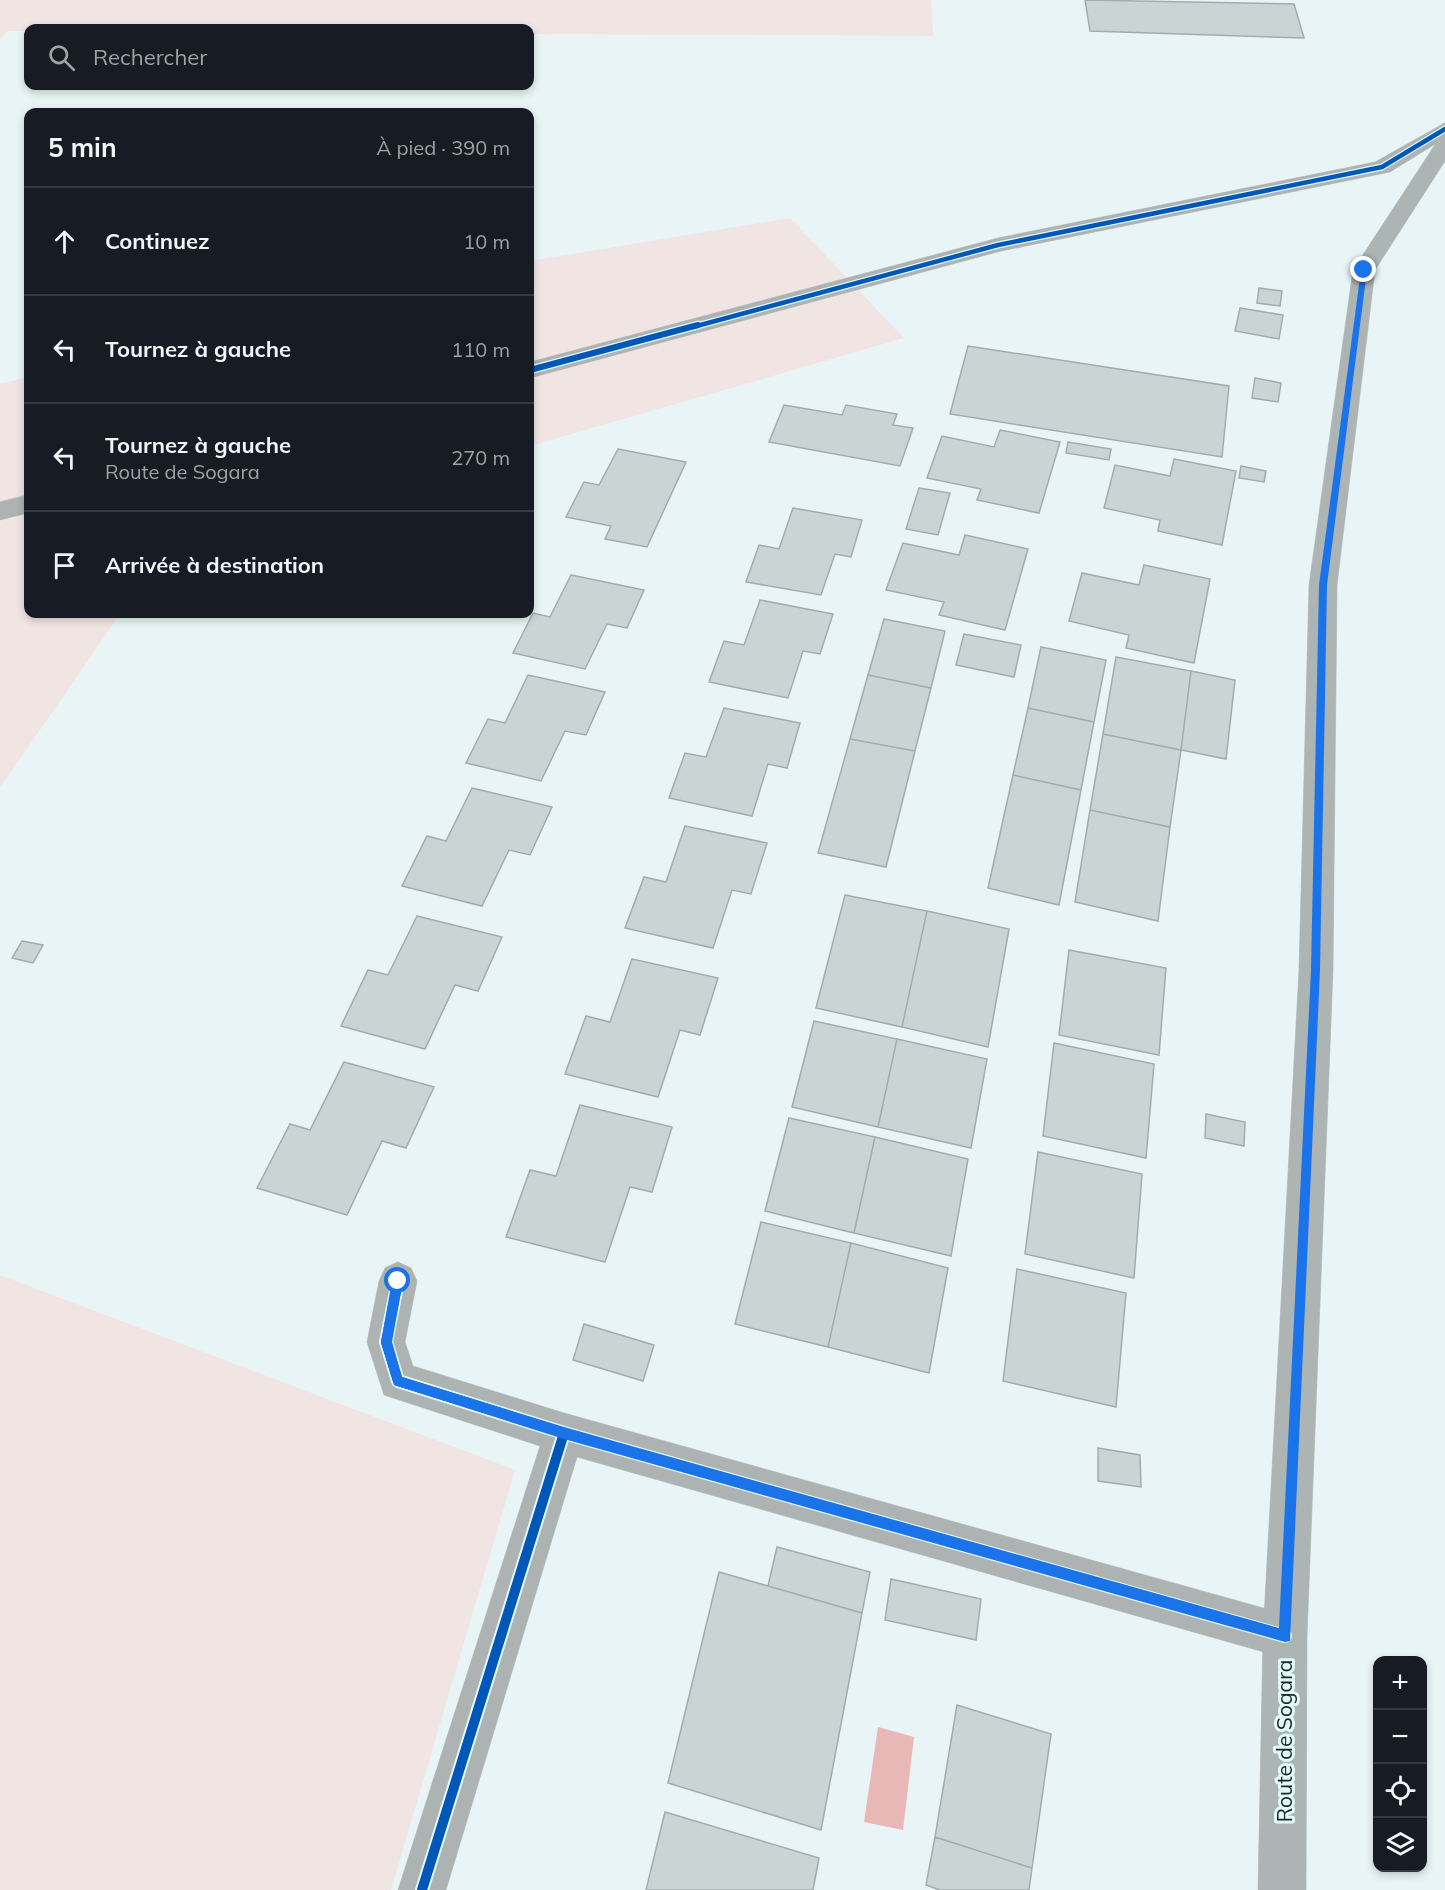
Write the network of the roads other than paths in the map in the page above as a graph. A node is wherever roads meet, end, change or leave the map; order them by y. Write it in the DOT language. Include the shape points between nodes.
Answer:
graph roads {
  1 [pos="1445,129"];
  2 [pos="1445,144"];
  3 [pos="534,369"];
  4 [pos="24,505"];
  5 [pos="0,511"];
  6 [pos="398,1281"];
  7 [pos="564,1433"];
  8 [pos="1285,1636"];
  9 [pos="422,1890"];
  10 [pos="1282,1890"];
  1 -- 3 [label="street" via="1382,167 998,245"];
  2 -- 8 [label="main road, Route de Sogara" via="1364,270 1323,585 1316,970"];
  4 -- 5 [label="street"];
  6 -- 7 [label="street" via="386,1342 398,1381"];
  7 -- 8 [label="street"];
  7 -- 9 [label="street"];
  8 -- 10 [label="main road, Route de Sogara"];
}
